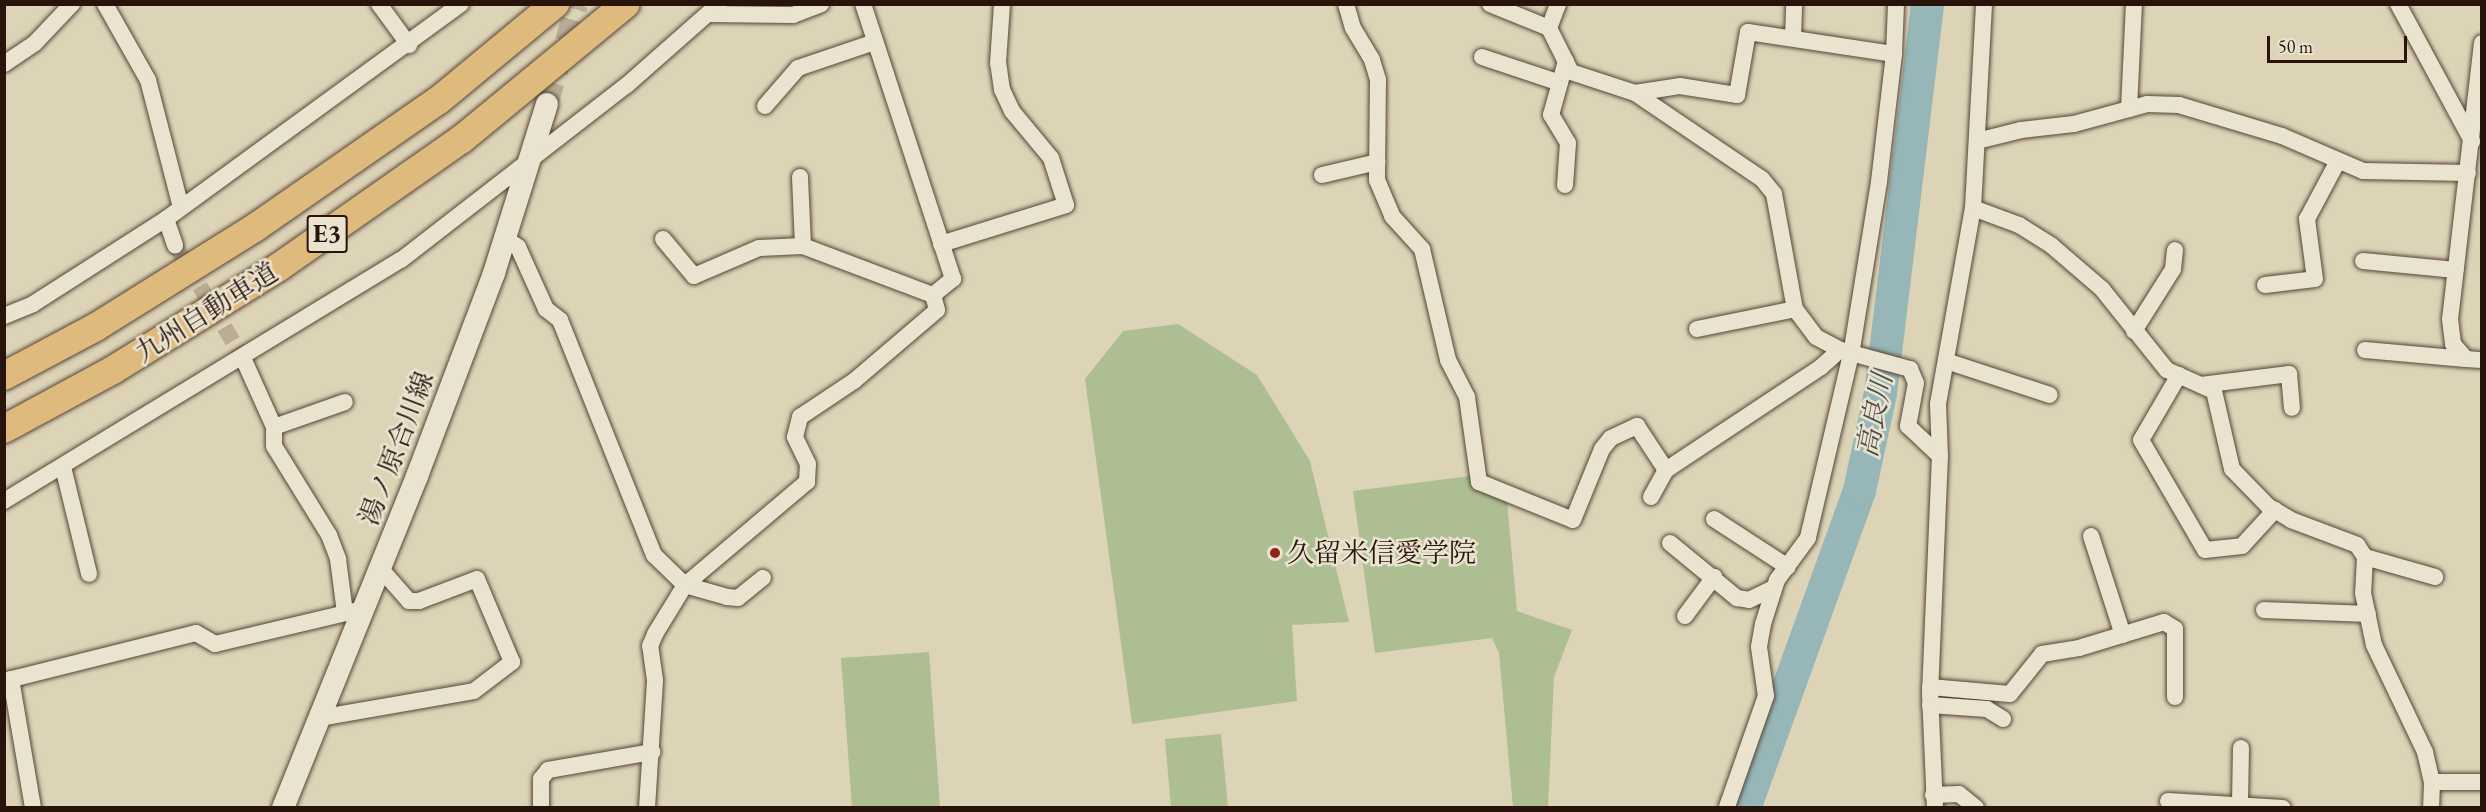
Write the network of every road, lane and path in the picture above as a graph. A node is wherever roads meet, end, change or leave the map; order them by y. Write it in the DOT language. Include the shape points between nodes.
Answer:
graph roads {
  1 [pos="72,4"];
  2 [pos="105,4"];
  3 [pos="379,4"];
  4 [pos="461,4"];
  5 [pos="555,4"];
  6 [pos="626,4"];
  7 [pos="820,4"];
  8 [pos="863,4"];
  9 [pos="1002,4"];
  10 [pos="1346,4"];
  11 [pos="1490,4"];
  12 [pos="1558,4"];
  13 [pos="1794,4"];
  14 [pos="1896,4"];
  15 [pos="1984,4"];
  16 [pos="2134,4"];
  17 [pos="2398,4"];
  18 [pos="714,10"];
  19 [pos="1549,28"];
  20 [pos="1792,38"];
  21 [pos="875,42"];
  22 [pos="2481,43"];
  23 [pos="409,45"];
  24 [pos="1894,54"];
  25 [pos="1482,57"];
  26 [pos="1566,62"];
  27 [pos="4,64"];
  28 [pos="1560,83"];
  29 [pos="1635,93"];
  30 [pos="548,104"];
  31 [pos="765,106"];
  32 [pos="2129,109"];
  33 [pos="1977,141"];
  34 [pos="2472,141"];
  35 [pos="532,156"];
  36 [pos="2338,161"];
  37 [pos="1378,162"];
  38 [pos="2468,172"];
  39 [pos="1322,175"];
  40 [pos="800,177"];
  41 [pos="1565,185"];
  42 [pos="181,208"];
  43 [pos="1973,208"];
  44 [pos="166,219"];
  45 [pos="506,238"];
  46 [pos="663,239"];
  47 [pos="941,244"];
  48 [pos="175,245"];
  49 [pos="803,246"];
  50 [pos="2175,250"];
  51 [pos="2363,261"];
  52 [pos="2456,270"];
  53 [pos="2265,285"];
  54 [pos="933,295"];
  55 [pos="1795,309"];
  56 [pos="4,316"];
  57 [pos="1697,329"];
  58 [pos="2134,332"];
  59 [pos="2365,350"];
  60 [pos="1850,353"];
  61 [pos="243,358"];
  62 [pos="2474,359"];
  63 [pos="1946,361"];
  64 [pos="2179,375"];
  65 [pos="4,376"];
  66 [pos="2200,386"];
  67 [pos="2050,394"];
  68 [pos="345,402"];
  69 [pos="2292,408"];
  70 [pos="274,427"];
  71 [pos="4,429"];
  72 [pos="1940,456"];
  73 [pos="63,467"];
  74 [pos="1666,470"];
  75 [pos="1651,497"];
  76 [pos="4,501"];
  77 [pos="2275,510"];
  78 [pos="1714,519"];
  79 [pos="2091,536"];
  80 [pos="1670,543"];
  81 [pos="2365,557"];
  82 [pos="1788,567"];
  83 [pos="380,568"];
  84 [pos="89,574"];
  85 [pos="1714,577"];
  86 [pos="2435,577"];
  87 [pos="763,578"];
  88 [pos="685,585"];
  89 [pos="1774,588"];
  90 [pos="2264,610"];
  91 [pos="354,611"];
  92 [pos="2368,614"];
  93 [pos="1685,616"];
  94 [pos="2123,634"];
  95 [pos="8,680"];
  96 [pos="1930,687"];
  97 [pos="2175,697"];
  98 [pos="1930,705"];
  99 [pos="319,718"];
  100 [pos="2003,719"];
  101 [pos="2241,748"];
  102 [pos="652,752"];
  103 [pos="2432,782"];
  104 [pos="2481,782"];
  105 [pos="1934,801"];
  106 [pos="2168,801"];
  107 [pos="2240,804"];
  108 [pos="33,807"];
  109 [pos="282,807"];
  110 [pos="541,807"];
  111 [pos="647,807"];
  112 [pos="1726,807"];
  113 [pos="1976,807"];
  114 [pos="2283,807"];
  115 [pos="2431,807"];
  1 -- 27 [label="street" via="35,43"];
  2 -- 42 [label="street" via="148,80"];
  3 -- 23 [label="street"];
  4 -- 23 [label="street"];
  5 -- 65 [label="highway, 九州自動車道 / E3" via="440,100 256,227 96,327"];
  6 -- 71 [label="highway, 九州自動車道 / E3" via="462,139 279,267 113,370"];
  7 -- 18 [label="street" via="793,15"];
  8 -- 21 [label="street"];
  9 -- 47 [label="street" via="998,63 1002,90 1012,111 1052,158 1066,205"];
  10 -- 37 [label="street" via="1378,80"];
  11 -- 19 [label="street"];
  12 -- 19 [label="street"];
  13 -- 20 [label="street"];
  14 -- 24 [label="street"];
  15 -- 33 [label="street"];
  16 -- 32 [label="street"];
  17 -- 34 [label="street"];
  18 -- 35 [label="street" via="627,85"];
  19 -- 26 [label="street"];
  20 -- 24 [label="street"];
  20 -- 29 [label="street" via="1748,32 1737,95 1680,86"];
  21 -- 31 [label="street" via="798,68"];
  21 -- 47 [label="street"];
  22 -- 34 [label="street"];
  23 -- 42 [label="street"];
  24 -- 60 [label="street" via="1880,182"];
  25 -- 28 [label="street"];
  26 -- 28 [label="street"];
  26 -- 29 [label="street" via="1571,72"];
  28 -- 41 [label="street" via="1551,115 1569,143"];
  29 -- 55 [label="street" via="1762,179 1774,194"];
  30 -- 35 [label="main road, 湯ノ原合川線"];
  32 -- 33 [label="street" via="2074,124 2021,130"];
  32 -- 36 [label="street" via="2147,104 2178,105 2282,136"];
  33 -- 43 [label="street"];
  34 -- 38 [label="street"];
  35 -- 45 [label="main road, 湯ノ原合川線"];
  35 -- 61 [label="street" via="401,260"];
  36 -- 38 [label="street" via="2362,171 2397,174"];
  36 -- 53 [label="street" via="2307,219 2316,279"];
  37 -- 39 [label="street"];
  37 -- 74 [label="street" via="1377,180 1392,216 1422,249 1448,360 1467,397 1479,482 1573,520 1602,449 1611,438 1637,426"];
  38 -- 52 [label="street"];
  40 -- 49 [label="street"];
  42 -- 44 [label="street"];
  43 -- 58 [label="street" via="2019,225 2052,246 2102,289"];
  43 -- 63 [label="street"];
  44 -- 48 [label="street"];
  44 -- 56 [label="street" via="33,303"];
  45 -- 83 [label="main road, 湯ノ原合川線"];
  45 -- 88 [label="street" via="518,247 546,309 560,320 654,555"];
  46 -- 49 [label="street" via="694,276 759,248"];
  47 -- 54 [label="street" via="953,279"];
  49 -- 54 [label="street"];
  50 -- 58 [label="street" via="2173,269"];
  51 -- 52 [label="street"];
  52 -- 62 [label="street" via="2450,319 2452,344"];
  54 -- 88 [label="street" via="937,310 854,381 800,417 795,437 808,464 807,482"];
  55 -- 57 [label="street"];
  55 -- 60 [label="street" via="1816,337"];
  58 -- 64 [label="street" via="2167,369"];
  59 -- 62 [label="street"];
  60 -- 72 [label="street" via="1910,369 1916,383 1908,426"];
  60 -- 74 [label="street"];
  60 -- 82 [label="street" via="1808,538"];
  61 -- 70 [label="street"];
  61 -- 73 [label="street"];
  63 -- 67 [label="street"];
  63 -- 72 [label="street" via="1938,404"];
  64 -- 66 [label="street"];
  64 -- 77 [label="street" via="2141,440 2205,550 2242,546"];
  66 -- 69 [label="street" via="2289,374"];
  66 -- 77 [label="street" via="2214,391 2232,469"];
  68 -- 70 [label="street"];
  70 -- 91 [label="street" via="274,446 329,535"];
  72 -- 96 [label="street"];
  73 -- 76 [label="street"];
  73 -- 84 [label="street"];
  74 -- 75 [label="street"];
  77 -- 81 [label="street" via="2357,545"];
  78 -- 82 [label="street"];
  79 -- 94 [label="street"];
  80 -- 85 [label="street"];
  81 -- 86 [label="street"];
  81 -- 92 [label="street" via="2363,593"];
  82 -- 89 [label="street"];
  83 -- 91 [label="main road, 湯ノ原合川線"];
  83 -- 99 [label="street" via="409,600 419,601 477,579 512,662 474,691"];
  85 -- 89 [label="street" via="1737,598 1749,600"];
  85 -- 93 [label="street"];
  87 -- 88 [label="street" via="738,598"];
  88 -- 102 [label="street" via="650,646 655,680"];
  89 -- 112 [label="street" via="1759,647 1766,696"];
  90 -- 92 [label="street"];
  91 -- 95 [label="street" via="215,644 196,633"];
  91 -- 99 [label="main road, 湯ノ原合川線"];
  92 -- 103 [label="street" via="2374,645 2391,688 2425,752"];
  94 -- 96 [label="street" via="2079,648 2042,654 2010,694"];
  94 -- 97 [label="street" via="2163,622 2175,629"];
  95 -- 108 [label="street"];
  96 -- 98 [label="street"];
  98 -- 100 [label="street" via="1987,709"];
  98 -- 105 [label="street"];
  99 -- 109 [label="main road, 湯ノ原合川線"];
  101 -- 107 [label="street"];
  102 -- 110 [label="street" via="548,770 542,779"];
  102 -- 111 [label="street"];
  103 -- 104 [label="street"];
  103 -- 115 [label="street"];
  105 -- 113 [label="street" via="1959,794"];
  106 -- 107 [label="street"];
  107 -- 114 [label="street"];
}
